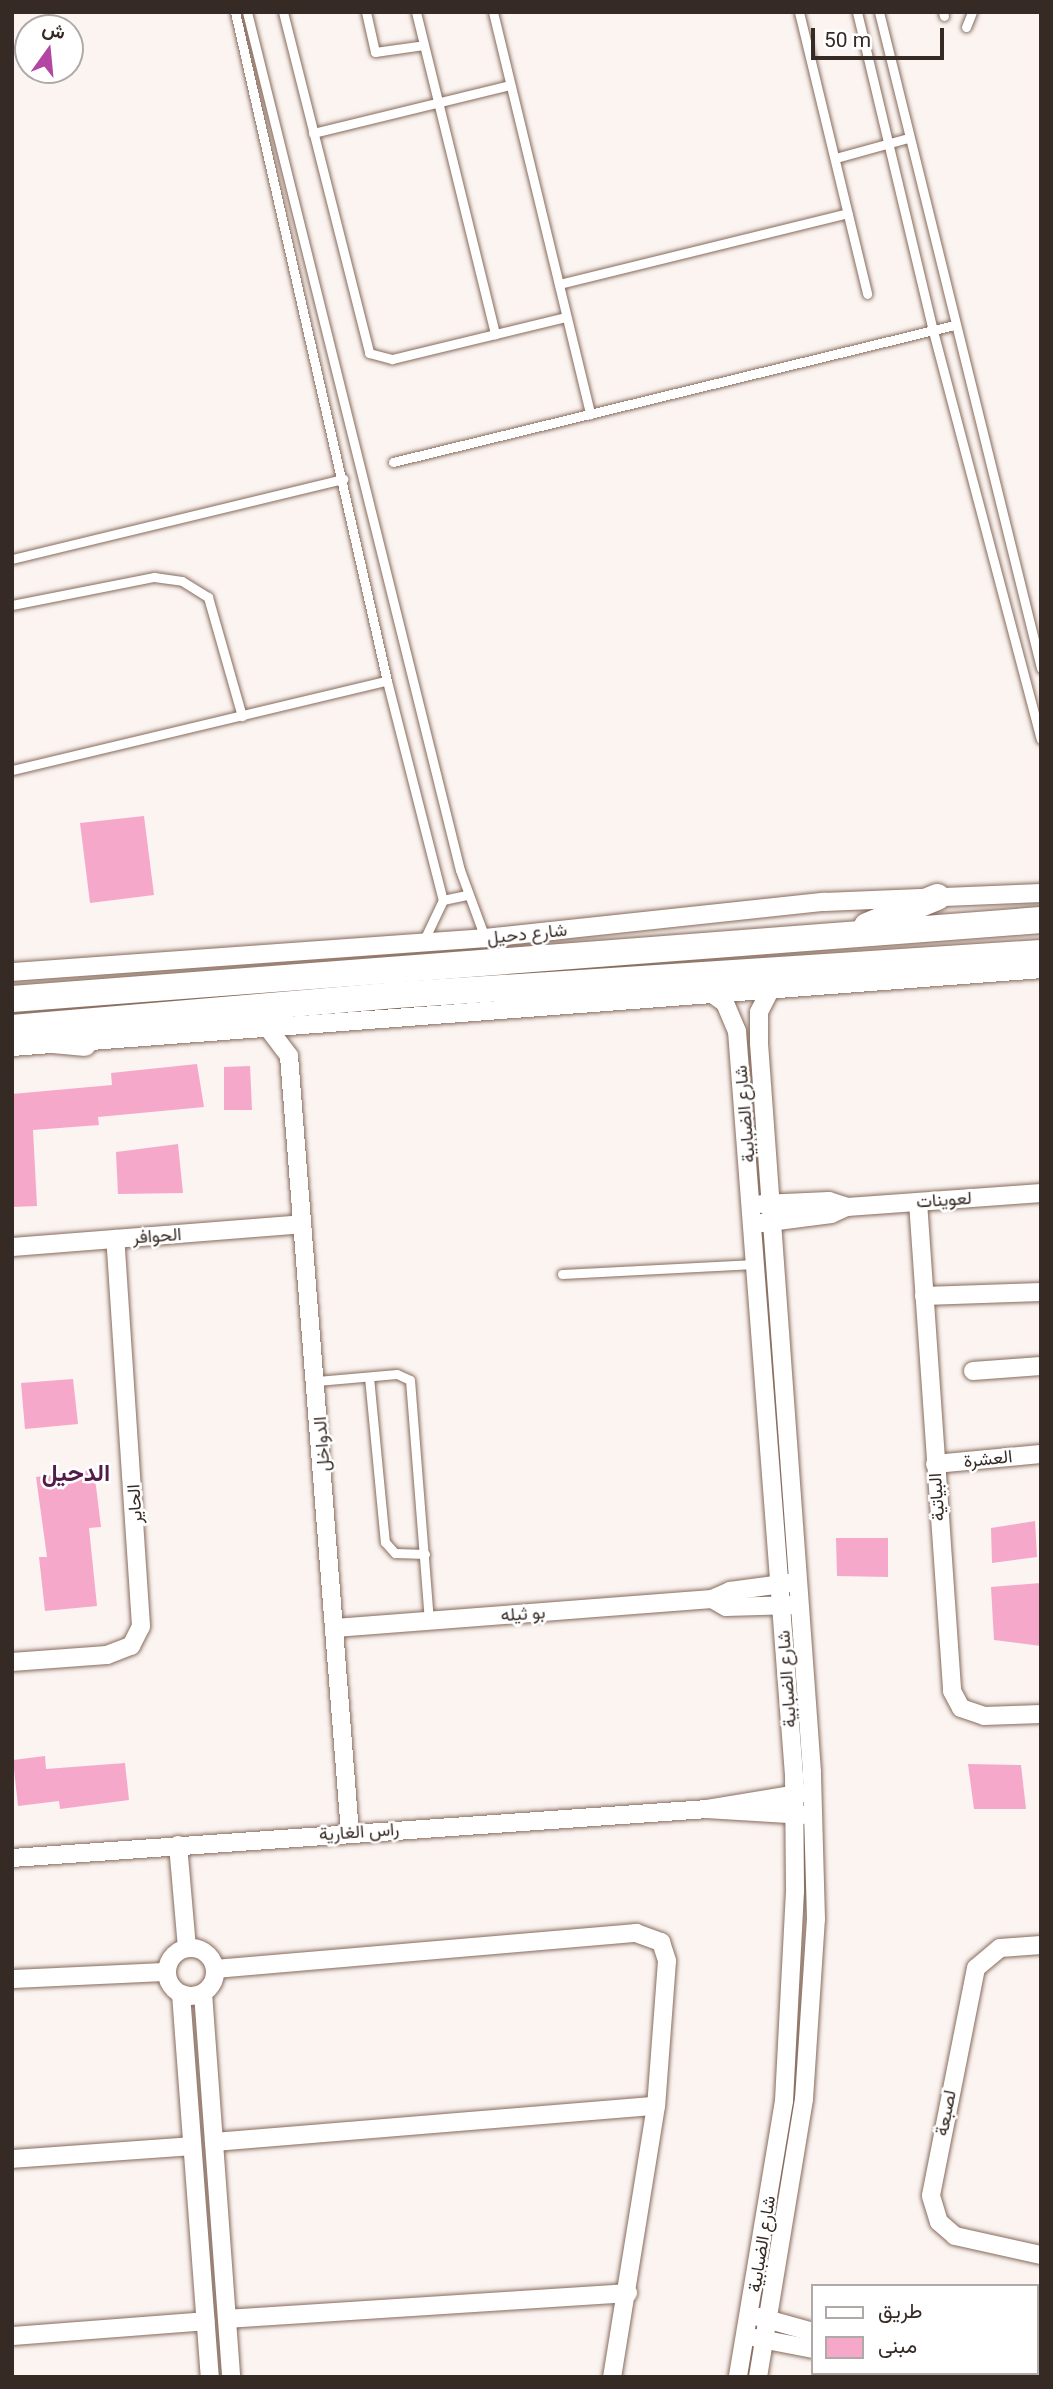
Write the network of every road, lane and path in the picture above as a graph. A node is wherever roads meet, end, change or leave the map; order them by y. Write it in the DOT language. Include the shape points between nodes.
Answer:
graph roads {
  1 [pos="235,12"];
  2 [pos="247,12"];
  3 [pos="283,12"];
  4 [pos="366,12"];
  5 [pos="416,12"];
  6 [pos="493,12"];
  7 [pos="799,12"];
  8 [pos="856,12"];
  9 [pos="879,12"];
  10 [pos="972,12"];
  11 [pos="966,27"];
  12 [pos="424,45"];
  13 [pos="510,85"];
  14 [pos="438,103"];
  15 [pos="313,133"];
  16 [pos="908,138"];
  17 [pos="886,144"];
  18 [pos="836,158"];
  19 [pos="847,213"];
  20 [pos="559,284"];
  21 [pos="867,294"];
  22 [pos="566,317"];
  23 [pos="954,326"];
  24 [pos="933,331"];
  25 [pos="495,334"];
  26 [pos="590,414"];
  27 [pos="393,462"];
  28 [pos="343,479"];
  29 [pos="12,559"];
  30 [pos="12,605"];
  31 [pos="1041,668"];
  32 [pos="387,681"];
  33 [pos="242,716"];
  34 [pos="1041,739"];
  35 [pos="12,770"];
  36 [pos="1041,893"];
  37 [pos="466,895"];
  38 [pos="937,897"];
  39 [pos="443,900"];
  40 [pos="1041,920"];
  41 [pos="848,934"];
  42 [pos="485,938"];
  43 [pos="421,943"];
  44 [pos="1041,953"];
  45 [pos="882,965"];
  46 [pos="1041,970"];
  47 [pos="12,972"];
  48 [pos="845,984"];
  49 [pos="772,986"];
  50 [pos="708,991"];
  51 [pos="396,995"];
  52 [pos="12,999"];
  53 [pos="243,1012"];
  54 [pos="343,1021"];
  55 [pos="316,1024"];
  56 [pos="12,1028"];
  57 [pos="268,1028"];
  58 [pos="12,1037"];
  59 [pos="84,1042"];
  60 [pos="12,1047"];
  61 [pos="289,1056"];
  62 [pos="1041,1193"];
  63 [pos="918,1202"];
  64 [pos="772,1204"];
  65 [pos="753,1205"];
  66 [pos="847,1207"];
  67 [pos="773,1222"];
  68 [pos="302,1224"];
  69 [pos="753,1224"];
  70 [pos="115,1239"];
  71 [pos="12,1247"];
  72 [pos="755,1264"];
  73 [pos="562,1274"];
  74 [pos="1041,1292"];
  75 [pos="925,1301"];
  76 [pos="1041,1366"];
  77 [pos="973,1371"];
  78 [pos="369,1377"];
  79 [pos="317,1381"];
  80 [pos="1041,1454"];
  81 [pos="935,1464"];
  82 [pos="425,1554"];
  83 [pos="789,1583"];
  84 [pos="712,1599"];
  85 [pos="791,1605"];
  86 [pos="429,1622"];
  87 [pos="335,1628"];
  88 [pos="12,1662"];
  89 [pos="1041,1714"];
  90 [pos="813,1791"];
  91 [pos="794,1794"];
  92 [pos="707,1809"];
  93 [pos="794,1815"];
  94 [pos="814,1815"];
  95 [pos="350,1832"];
  96 [pos="178,1846"];
  97 [pos="12,1858"];
  98 [pos="1041,1945"];
  99 [pos="187,1947"];
  100 [pos="215,1969"];
  101 [pos="166,1972"];
  102 [pos="12,1979"];
  103 [pos="203,1993"];
  104 [pos="181,1994"];
  105 [pos="656,2106"];
  106 [pos="214,2142"];
  107 [pos="192,2146"];
  108 [pos="12,2159"];
  109 [pos="1041,2255"];
  110 [pos="628,2294"];
  111 [pos="750,2315"];
  112 [pos="227,2319"];
  113 [pos="768,2319"];
  114 [pos="205,2321"];
  115 [pos="811,2331"];
  116 [pos="12,2336"];
  117 [pos="746,2336"];
  118 [pos="765,2340"];
  119 [pos="811,2349"];
  120 [pos="210,2377"];
  121 [pos="231,2377"];
  122 [pos="612,2377"];
  123 [pos="738,2377"];
  124 [pos="758,2377"];
  1 -- 28 [label="lane"];
  2 -- 37 [label="lane"];
  3 -- 15 [label="lane"];
  4 -- 12 [label="lane" via="376,52"];
  5 -- 12 [label="lane"];
  6 -- 13 [label="lane"];
  7 -- 18 [label="lane"];
  8 -- 17 [label="lane"];
  9 -- 16 [label="lane"];
  10 -- 11 [label="lane"];
  12 -- 14 [label="lane"];
  13 -- 14 [label="lane"];
  13 -- 20 [label="lane"];
  14 -- 15 [label="lane"];
  14 -- 25 [label="lane"];
  15 -- 25 [label="lane" via="369,353 392,359"];
  16 -- 17 [label="lane"];
  16 -- 23 [label="lane"];
  17 -- 18 [label="lane"];
  17 -- 24 [label="lane"];
  18 -- 19 [label="lane"];
  19 -- 20 [label="lane"];
  19 -- 21 [label="lane"];
  20 -- 22 [label="lane"];
  22 -- 25 [label="lane"];
  22 -- 26 [label="lane"];
  23 -- 24 [label="lane"];
  23 -- 31 [label="lane"];
  24 -- 26 [label="lane"];
  24 -- 34 [label="lane"];
  26 -- 27 [label="lane"];
  28 -- 29 [label="lane"];
  28 -- 32 [label="lane"];
  30 -- 33 [label="lane" via="154,577 182,581 208,597"];
  32 -- 33 [label="lane"];
  32 -- 39 [label="lane"];
  33 -- 35 [label="lane"];
  36 -- 38 [label="street, شارع دحيل"];
  37 -- 39 [label="lane"];
  37 -- 42 [label="lane"];
  38 -- 41 [label="main road"];
  38 -- 42 [label="street, شارع دحيل" via="824,902"];
  39 -- 43 [label="lane" via="433,930"];
  40 -- 41 [label="main road, شارع دحيل"];
  41 -- 52 [label="main road, شارع دحيل"];
  42 -- 43 [label="street, شارع دحيل"];
  43 -- 47 [label="street, شارع دحيل"];
  44 -- 45 [label="main road"];
  45 -- 48 [label="main road"];
  45 -- 51 [label="main road"];
  46 -- 48 [label="street"];
  48 -- 49 [label="street"];
  49 -- 50 [label="street"];
  49 -- 64 [label="street, شارع الضبابية" via="758,1022"];
  50 -- 54 [label="street"];
  50 -- 65 [label="street, شارع الضبابية" via="725,1003 735,1021"];
  51 -- 53 [label="main road"];
  51 -- 54 [label="main road"];
  53 -- 56 [label="main road"];
  53 -- 57 [label="main road"];
  54 -- 55 [label="street"];
  55 -- 57 [label="street"];
  55 -- 61 [label="street"];
  57 -- 59 [label="street"];
  57 -- 61 [label="street"];
  58 -- 59 [label="main road"];
  59 -- 60 [label="street"];
  61 -- 68 [label="street, الدواخل"];
  62 -- 63 [label="street, لعوينات"];
  63 -- 66 [label="street, لعوينات"];
  63 -- 75 [label="street, البياتية"];
  64 -- 65 [label="street, لعوينات"];
  64 -- 66 [label="street, لعوينات" via="829,1201"];
  64 -- 67 [label="street, شارع الضبابية"];
  65 -- 69 [label="street, شارع الضبابية"];
  66 -- 67 [label="street, لعوينات" via="831,1214"];
  67 -- 69 [label="street, لعوينات"];
  67 -- 83 [label="street, شارع الضبابية"];
  68 -- 70 [label="street, الحوافر"];
  68 -- 79 [label="street, الدواخل"];
  69 -- 72 [label="street, شارع الضبابية"];
  70 -- 71 [label="street, الحوافر"];
  70 -- 88 [label="street, الحاير" via="141,1626 131,1646 107,1655"];
  72 -- 73 [label="lane"];
  72 -- 83 [label="street, شارع الضبابية"];
  74 -- 75 [label="street"];
  75 -- 81 [label="street, البياتية"];
  76 -- 77 [label="street"];
  78 -- 79 [label="lane"];
  78 -- 82 [label="lane" via="385,1542 400,1555"];
  78 -- 82 [label="lane" via="402,1375 412,1385"];
  79 -- 87 [label="street, الدواخل"];
  80 -- 81 [label="street, العشرة"];
  81 -- 89 [label="street, البياتية" via="955,1701 984,1716"];
  82 -- 86 [label="lane"];
  83 -- 84 [label="street, بو ثيله" via="730,1591"];
  83 -- 85 [label="street, شارع الضبابية"];
  84 -- 85 [label="street, بو ثيله" via="726,1607"];
  84 -- 86 [label="street, بو ثيله"];
  85 -- 90 [label="street, شارع الضبابية"];
  85 -- 91 [label="street, شارع الضبابية"];
  86 -- 87 [label="street, بو ثيله"];
  87 -- 95 [label="street, الدواخل"];
  90 -- 91 [label="street, راس الغارية"];
  90 -- 94 [label="street, شارع الضبابية"];
  91 -- 92 [label="street, راس الغارية"];
  91 -- 93 [label="street, شارع الضبابية"];
  92 -- 93 [label="street, راس الغارية"];
  92 -- 95 [label="street, راس الغارية"];
  93 -- 94 [label="street, راس الغارية"];
  93 -- 111 [label="street, شارع الضبابية" via="784,2101"];
  94 -- 113 [label="street, شارع الضبابية" via="814,1995 800,2125"];
  95 -- 96 [label="street, راس الغارية"];
  96 -- 97 [label="street, راس الغارية"];
  96 -- 99 [label="street"];
  98 -- 109 [label="street, لصبعة" via="1000,1948 976,1968 931,2196 939,2222 955,2236"];
  99 -- 100 [label="street" via="206,1952"];
  99 -- 101 [label="street" via="172,1955"];
  100 -- 103 [label="street"];
  100 -- 105 [label="street" via="649,1935 661,1942 667,1961"];
  101 -- 102 [label="street"];
  101 -- 104 [label="street"];
  103 -- 104 [label="street"];
  103 -- 106 [label="street"];
  104 -- 107 [label="street"];
  105 -- 106 [label="street"];
  105 -- 110 [label="street"];
  106 -- 112 [label="street"];
  107 -- 108 [label="street"];
  107 -- 114 [label="street"];
  110 -- 112 [label="street"];
  110 -- 122 [label="street"];
  111 -- 113 [label="street"];
  111 -- 117 [label="street, شارع الضبابية"];
  112 -- 121 [label="street"];
  113 -- 115 [label="street"];
  113 -- 118 [label="street, شارع الضبابية"];
  114 -- 116 [label="street"];
  114 -- 120 [label="street"];
  117 -- 118 [label="street"];
  117 -- 123 [label="street, شارع الضبابية"];
  118 -- 119 [label="street"];
  118 -- 124 [label="street, شارع الضبابية"];
}
